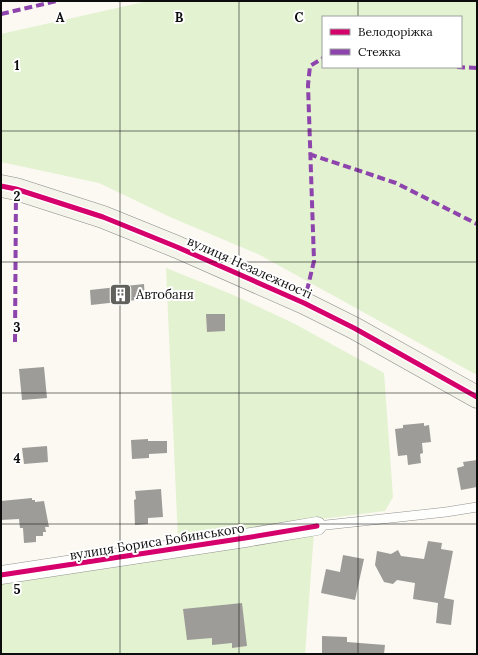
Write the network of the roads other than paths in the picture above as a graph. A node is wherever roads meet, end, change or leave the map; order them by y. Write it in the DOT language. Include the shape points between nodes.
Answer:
graph roads {
  1 [pos="1,186"];
  2 [pos="477,397"];
  3 [pos="477,507"];
  4 [pos="317,526"];
  5 [pos="1,576"];
  1 -- 2 [label="street, вулиця Незалежності" via="103,217 304,302"];
  3 -- 4 [label="lane"];
  4 -- 5 [label="street, вулиця Бориса Бобинського"];
}
